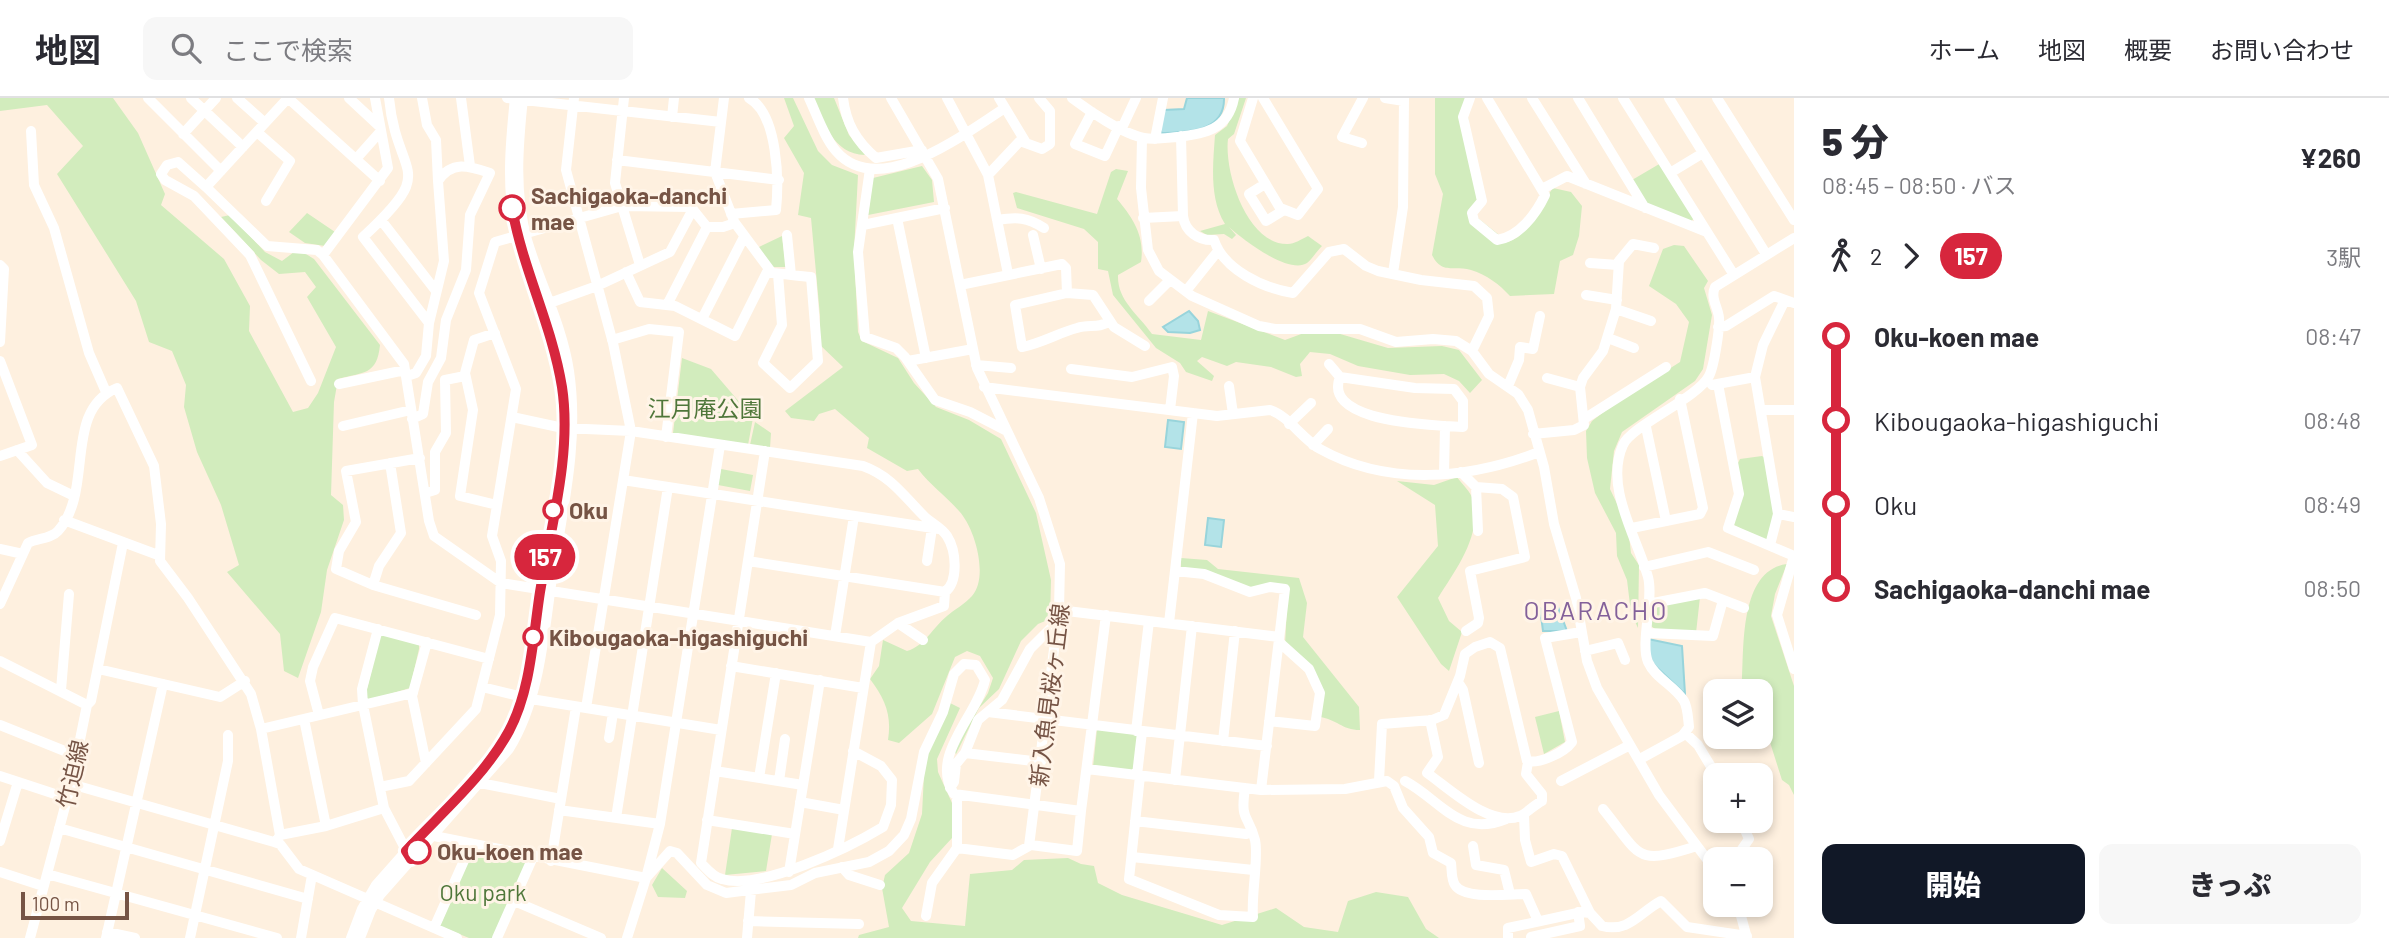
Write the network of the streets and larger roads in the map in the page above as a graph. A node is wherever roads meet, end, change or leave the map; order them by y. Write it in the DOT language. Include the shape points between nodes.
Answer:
graph roads {
  1 [pos="148,98"];
  2 [pos="191,98"];
  3 [pos="216,98"];
  4 [pos="237,98"];
  5 [pos="288,98"];
  6 [pos="349,98"];
  7 [pos="375,98"];
  8 [pos="389,98"];
  9 [pos="422,98"];
  10 [pos="461,98"];
  11 [pos="507,98"];
  12 [pos="624,98"];
  13 [pos="674,98"];
  14 [pos="724,98"];
  15 [pos="750,98"];
  16 [pos="809,98"];
  17 [pos="843,98"];
  18 [pos="891,98"];
  19 [pos="947,98"];
  20 [pos="999,98"];
  21 [pos="1039,98"];
  22 [pos="1072,98"];
  23 [pos="1136,98"];
  24 [pos="1163,98"];
  25 [pos="1234,98"];
  26 [pos="1253,98"];
  27 [pos="1263,98"];
  28 [pos="1363,98"];
  29 [pos="1385,98"];
  30 [pos="1470,98"];
  31 [pos="1488,98"];
  32 [pos="1532,98"];
  33 [pos="1578,98"];
  34 [pos="1623,98"];
  35 [pos="1669,98"];
  36 [pos="1717,98"];
  37 [pos="519,99"];
  38 [pos="1404,100"];
  39 [pos="574,102"];
  40 [pos="1005,108"];
  41 [pos="205,111"];
  42 [pos="623,111"];
  43 [pos="1092,112"];
  44 [pos="672,117"];
  45 [pos="721,122"];
  46 [pos="261,127"];
  47 [pos="1121,127"];
  48 [pos="379,129"];
  49 [pos="31,131"];
  50 [pos="967,132"];
  51 [pos="183,134"];
  52 [pos="1181,136"];
  53 [pos="1142,138"];
  54 [pos="1155,139"];
  55 [pos="1025,141"];
  56 [pos="1362,143"];
  57 [pos="243,147"];
  58 [pos="924,153"];
  59 [pos="1703,153"];
  60 [pos="356,159"];
  61 [pos="617,160"];
  62 [pos="873,164"];
  63 [pos="470,166"];
  64 [pos="221,171"];
  65 [pos="715,172"];
  66 [pos="1670,173"];
  67 [pos="988,175"];
  68 [pos="779,180"];
  69 [pos="380,181"];
  70 [pos="438,181"];
  71 [pos="1265,184"];
  72 [pos="1586,184"];
  73 [pos="206,187"];
  74 [pos="1542,189"];
  75 [pos="265,201"];
  76 [pos="622,206"];
  77 [pos="945,208"];
  78 [pos="1645,208"];
  79 [pos="693,209"];
  80 [pos="1284,209"];
  81 [pos="1183,216"];
  82 [pos="897,218"];
  83 [pos="1143,218"];
  84 [pos="579,219"];
  85 [pos="733,219"];
  86 [pos="381,220"];
  87 [pos="997,220"];
  88 [pos="1794,220"];
  89 [pos="863,225"];
  90 [pos="707,227"];
  91 [pos="1044,228"];
  92 [pos="1707,232"];
  93 [pos="521,235"];
  94 [pos="787,235"];
  95 [pos="1033,235"];
  96 [pos="744,237"];
  97 [pos="1794,238"];
  98 [pos="1654,248"];
  99 [pos="1218,251"];
  100 [pos="1766,254"];
  101 [pos="323,255"];
  102 [pos="1590,263"];
  103 [pos="0,265"];
  104 [pos="640,265"];
  105 [pos="1618,265"];
  106 [pos="1041,269"];
  107 [pos="626,272"];
  108 [pos="773,272"];
  109 [pos="1392,273"];
  110 [pos="1008,274"];
  111 [pos="791,275"];
  112 [pos="1734,275"];
  113 [pos="1170,280"];
  114 [pos="960,285"];
  115 [pos="597,286"];
  116 [pos="436,291"];
  117 [pos="1186,291"];
  118 [pos="1068,293"];
  119 [pos="1586,295"];
  120 [pos="1149,301"];
  121 [pos="1790,302"];
  122 [pos="545,305"];
  123 [pos="667,305"];
  124 [pos="1616,305"];
  125 [pos="1,307"];
  126 [pos="1541,316"];
  127 [pos="702,319"];
  128 [pos="1110,321"];
  129 [pos="1651,321"];
  130 [pos="429,323"];
  131 [pos="1718,327"];
  132 [pos="495,333"];
  133 [pos="1608,338"];
  134 [pos="612,340"];
  135 [pos="0,342"];
  136 [pos="1145,346"];
  137 [pos="1634,348"];
  138 [pos="973,349"];
  139 [pos="1472,351"];
  140 [pos="926,358"];
  141 [pos="0,361"];
  142 [pos="908,361"];
  143 [pos="1329,364"];
  144 [pos="976,365"];
  145 [pos="1666,367"];
  146 [pos="1011,368"];
  147 [pos="1071,369"];
  148 [pos="406,373"];
  149 [pos="465,376"];
  150 [pos="1340,377"];
  151 [pos="1547,377"];
  152 [pos="1755,377"];
  153 [pos="311,381"];
  154 [pos="1704,383"];
  155 [pos="340,384"];
  156 [pos="1718,384"];
  157 [pos="1229,386"];
  158 [pos="1508,386"];
  159 [pos="984,387"];
  160 [pos="1580,387"];
  161 [pos="106,392"];
  162 [pos="1681,399"];
  163 [pos="1311,403"];
  164 [pos="1170,410"];
  165 [pos="1794,410"];
  166 [pos="1761,411"];
  167 [pos="1193,413"];
  168 [pos="412,414"];
  169 [pos="1233,414"];
  170 [pos="512,417"];
  171 [pos="1584,419"];
  172 [pos="1290,424"];
  173 [pos="343,426"];
  174 [pos="1445,426"];
  175 [pos="1646,426"];
  176 [pos="568,429"];
  177 [pos="1005,429"];
  178 [pos="1328,429"];
  179 [pos="631,431"];
  180 [pos="1532,434"];
  181 [pos="666,437"];
  182 [pos="720,445"];
  183 [pos="1313,445"];
  184 [pos="17,450"];
  185 [pos="765,452"];
  186 [pos="1539,452"];
  187 [pos="0,456"];
  188 [pos="420,458"];
  189 [pos="390,463"];
  190 [pos="1461,472"];
  191 [pos="1444,474"];
  192 [pos="624,480"];
  193 [pos="1476,486"];
  194 [pos="668,487"];
  195 [pos="425,493"];
  196 [pos="712,494"];
  197 [pos="74,496"];
  198 [pos="757,501"];
  199 [pos="497,505"];
  200 [pos="1778,514"];
  201 [pos="854,516"];
  202 [pos="1794,517"];
  203 [pos="64,520"];
  204 [pos="1666,522"];
  205 [pos="1632,528"];
  206 [pos="937,529"];
  207 [pos="1478,531"];
  208 [pos="123,543"];
  209 [pos="1770,545"];
  210 [pos="0,549"];
  211 [pos="23,554"];
  212 [pos="159,555"];
  213 [pos="1794,556"];
  214 [pos="748,561"];
  215 [pos="927,561"];
  216 [pos="1644,567"];
  217 [pos="1754,570"];
  218 [pos="1175,571"];
  219 [pos="844,576"];
  220 [pos="501,583"];
  221 [pos="373,585"];
  222 [pos="545,591"];
  223 [pos="945,592"];
  224 [pos="69,594"];
  225 [pos="604,600"];
  226 [pos="1723,600"];
  227 [pos="0,604"];
  228 [pos="1648,604"];
  229 [pos="649,607"];
  230 [pos="1744,608"];
  231 [pos="1059,610"];
  232 [pos="693,614"];
  233 [pos="477,615"];
  234 [pos="1106,615"];
  235 [pos="738,621"];
  236 [pos="1149,621"];
  237 [pos="1057,622"];
  238 [pos="898,623"];
  239 [pos="1169,623"];
  240 [pos="1192,626"];
  241 [pos="379,629"];
  242 [pos="1235,631"];
  243 [pos="1466,631"];
  244 [pos="1581,632"];
  245 [pos="1649,633"];
  246 [pos="835,636"];
  247 [pos="1279,639"];
  248 [pos="923,640"];
  249 [pos="427,642"];
  250 [pos="871,642"];
  251 [pos="1789,647"];
  252 [pos="1585,651"];
  253 [pos="488,659"];
  254 [pos="1625,660"];
  255 [pos="0,661"];
  256 [pos="732,666"];
  257 [pos="98,669"];
  258 [pos="1794,670"];
  259 [pos="776,673"];
  260 [pos="820,680"];
  261 [pos="245,681"];
  262 [pos="1458,682"];
  263 [pos="163,684"];
  264 [pos="482,687"];
  265 [pos="863,688"];
  266 [pos="61,690"];
  267 [pos="412,693"];
  268 [pos="526,698"];
  269 [pos="87,705"];
  270 [pos="363,705"];
  271 [pos="581,708"];
  272 [pos="988,712"];
  273 [pos="613,713"];
  274 [pos="318,715"];
  275 [pos="632,716"];
  276 [pos="304,719"];
  277 [pos="1046,719"];
  278 [pos="1430,720"];
  279 [pos="1269,721"];
  280 [pos="676,723"];
  281 [pos="0,725"];
  282 [pos="1092,726"];
  283 [pos="261,729"];
  284 [pos="721,730"];
  285 [pos="1139,731"];
  286 [pos="1685,733"];
  287 [pos="228,735"];
  288 [pos="1180,736"];
  289 [pos="609,738"];
  290 [pos="785,739"];
  291 [pos="1223,741"];
  292 [pos="1630,745"];
  293 [pos="1266,746"];
  294 [pos="853,751"];
  295 [pos="965,753"];
  296 [pos="77,756"];
  297 [pos="1640,759"];
  298 [pos="1041,762"];
  299 [pos="1528,762"];
  300 [pos="426,763"];
  301 [pos="1479,763"];
  302 [pos="1709,763"];
  303 [pos="1087,769"];
  304 [pos="715,771"];
  305 [pos="0,775"];
  306 [pos="1139,775"];
  307 [pos="759,778"];
  308 [pos="1175,780"];
  309 [pos="779,781"];
  310 [pos="1379,781"];
  311 [pos="1405,781"];
  312 [pos="1561,781"];
  313 [pos="18,782"];
  314 [pos="476,783"];
  315 [pos="71,784"];
  316 [pos="803,785"];
  317 [pos="380,788"];
  318 [pos="1245,788"];
  319 [pos="1261,790"];
  320 [pos="953,792"];
  321 [pos="67,798"];
  322 [pos="800,802"];
  323 [pos="137,803"];
  324 [pos="560,804"];
  325 [pos="1036,806"];
  326 [pos="384,808"];
  327 [pos="1603,809"];
  328 [pos="844,810"];
  329 [pos="1081,811"];
  330 [pos="1524,815"];
  331 [pos="616,818"];
  332 [pos="1506,819"];
  333 [pos="708,820"];
  334 [pos="1135,821"];
  335 [pos="660,824"];
  336 [pos="214,825"];
  337 [pos="326,826"];
  338 [pos="59,828"];
  339 [pos="1251,832"];
  340 [pos="428,834"];
  341 [pos="795,834"];
  342 [pos="278,839"];
  343 [pos="0,841"];
  344 [pos="471,845"];
  345 [pos="1030,846"];
  346 [pos="1473,846"];
  347 [pos="1697,846"];
  348 [pos="127,848"];
  349 [pos="957,848"];
  350 [pos="838,849"];
  351 [pos="1703,854"];
  352 [pos="408,855"];
  353 [pos="533,857"];
  354 [pos="1132,857"];
  355 [pos="551,860"];
  356 [pos="697,867"];
  357 [pos="842,867"];
  358 [pos="205,870"];
  359 [pos="1253,870"];
  360 [pos="0,872"];
  361 [pos="789,872"];
  362 [pos="47,874"];
  363 [pos="312,875"];
  364 [pos="646,878"];
  365 [pos="880,885"];
  366 [pos="43,886"];
  367 [pos="751,891"];
  368 [pos="116,893"];
  369 [pos="1510,894"];
  370 [pos="308,899"];
  371 [pos="371,900"];
  372 [pos="514,901"];
  373 [pos="1584,913"];
  374 [pos="195,915"];
  375 [pos="926,916"];
  376 [pos="1741,917"];
  377 [pos="748,921"];
  378 [pos="1538,921"];
  379 [pos="859,924"];
  380 [pos="434,928"];
  381 [pos="1611,931"];
  382 [pos="1690,933"];
  383 [pos="106,935"];
  384 [pos="1531,937"];
  385 [pos="1747,937"];
  386 [pos="30,938"];
  387 [pos="135,938"];
  388 [pos="190,938"];
  389 [pos="277,938"];
  390 [pos="301,938"];
  391 [pos="351,938"];
  392 [pos="360,938"];
  393 [pos="457,938"];
  394 [pos="497,938"];
  395 [pos="601,938"];
  396 [pos="627,938"];
  397 [pos="747,938"];
  398 [pos="1508,938"];
  399 [pos="1624,938"];
  1 -- 51 [label="street"];
  2 -- 41 [label="street"];
  3 -- 41 [label="street"];
  4 -- 46 [label="street"];
  5 -- 46 [label="street"];
  5 -- 60 [label="street"];
  6 -- 48 [label="street"];
  7 -- 48 [label="street"];
  8 -- 86 [label="street" via="410,177 408,187"];
  9 -- 70 [label="street" via="427,125 436,140"];
  10 -- 63 [label="street"];
  11 -- 37 [label="street"];
  12 -- 42 [label="street"];
  13 -- 44 [label="street"];
  14 -- 45 [label="street"];
  15 -- 68 [label="street" via="765,114"];
  16 -- 62 [label="street" via="835,150 847,161"];
  17 -- 62 [label="street" via="846,119"];
  18 -- 58 [label="street, 新入魚見桜ヶ丘線"];
  19 -- 50 [label="street"];
  20 -- 40 [label="street"];
  21 -- 55 [label="street" via="1049,111 1051,142 1042,149"];
  22 -- 43 [label="street"];
  23 -- 47 [label="street"];
  24 -- 54 [label="street"];
  25 -- 52 [label="street" via="1226,118 1211,132"];
  26 -- 71 [label="street" via="1240,141"];
  27 -- 80 [label="street" via="1318,189 1298,215"];
  28 -- 56 [label="street" via="1342,137"];
  29 -- 38 [label="street"];
  30 -- 74 [label="street" via="1463,117 1482,201 1472,214 1474,221 1497,240 1507,239 1535,213 1545,195"];
  31 -- 74 [label="street"];
  32 -- 72 [label="street"];
  33 -- 78 [label="street"];
  34 -- 66 [label="street"];
  35 -- 59 [label="street"];
  36 -- 88 [label="street"];
  37 -- 39 [label="street"];
  37 -- 93 [label="street"];
  38 -- 109 [label="street" via="1403,208"];
  39 -- 42 [label="street"];
  39 -- 84 [label="street" via="566,170"];
  40 -- 50 [label="street"];
  40 -- 55 [label="street"];
  41 -- 51 [label="street"];
  41 -- 57 [label="street"];
  42 -- 44 [label="street"];
  42 -- 61 [label="street"];
  43 -- 47 [label="street"];
  43 -- 47 [label="street" via="1075,144 1088,151 1105,156"];
  44 -- 45 [label="street"];
  45 -- 65 [label="street"];
  46 -- 57 [label="street"];
  46 -- 75 [label="street" via="290,161"];
  47 -- 53 [label="street"];
  48 -- 60 [label="street"];
  48 -- 69 [label="street" via="388,169"];
  49 -- 161 [label="street" via="34,185 54,228 89,353"];
  50 -- 58 [label="street"];
  50 -- 67 [label="street"];
  51 -- 64 [label="street"];
  52 -- 54 [label="street"];
  52 -- 81 [label="street"];
  53 -- 54 [label="street"];
  53 -- 83 [label="street"];
  55 -- 67 [label="street"];
  57 -- 64 [label="street"];
  58 -- 62 [label="street"];
  58 -- 77 [label="street, 新入魚見桜ヶ丘線" via="938,179"];
  59 -- 66 [label="street"];
  59 -- 100 [label="street"];
  60 -- 69 [label="street"];
  61 -- 65 [label="street"];
  61 -- 76 [label="street" via="615,183"];
  62 -- 89 [label="street"];
  63 -- 70 [label="street" via="451,167"];
  63 -- 168 [label="street" via="491,174 470,215 466,270 448,312 441,358 428,382 423,414"];
  64 -- 73 [label="street"];
  65 -- 68 [label="street"];
  65 -- 85 [label="street"];
  66 -- 92 [label="street"];
  67 -- 87 [label="street"];
  68 -- 85 [label="street" via="776,210"];
  69 -- 101 [label="street"];
  70 -- 116 [label="street" via="444,261"];
  71 -- 80 [label="street"];
  71 -- 80 [label="street" via="1249,194 1266,221"];
  72 -- 74 [label="street" via="1567,176"];
  72 -- 78 [label="street"];
  73 -- 101 [label="street" via="267,246 317,250"];
  73 -- 153 [label="street" via="178,162 167,165 161,174 194,196 250,255"];
  76 -- 79 [label="street"];
  76 -- 84 [label="street"];
  76 -- 104 [label="street"];
  77 -- 82 [label="street"];
  77 -- 114 [label="street, 新入魚見桜ヶ丘線"];
  78 -- 92 [label="street"];
  79 -- 90 [label="street"];
  79 -- 104 [label="street" via="670,252"];
  81 -- 83 [label="street"];
  81 -- 99 [label="street" via="1188,230 1200,239 1214,240"];
  82 -- 89 [label="street"];
  82 -- 140 [label="street"];
  83 -- 113 [label="street" via="1152,261"];
  84 -- 93 [label="street"];
  84 -- 115 [label="street"];
  85 -- 90 [label="street" via="723,228"];
  85 -- 96 [label="street"];
  86 -- 116 [label="street"];
  86 -- 130 [label="street" via="363,237"];
  87 -- 91 [label="street" via="1017,216"];
  87 -- 110 [label="street"];
  89 -- 142 [label="street" via="858,252 865,337 896,348"];
  90 -- 123 [label="street"];
  92 -- 112 [label="street"];
  93 -- 122 [label="street"];
  93 -- 132 [label="street" via="495,242 479,293"];
  94 -- 111 [label="street"];
  95 -- 106 [label="street"];
  96 -- 108 [label="street"];
  96 -- 127 [label="street"];
  97 -- 100 [label="street"];
  98 -- 105 [label="street" via="1633,244"];
  99 -- 109 [label="street" via="1266,288 1293,293 1320,261 1336,250 1348,250 1371,269"];
  99 -- 117 [label="street"];
  100 -- 112 [label="street"];
  101 -- 148 [label="street"];
  102 -- 105 [label="street"];
  103 -- 125 [label="street" via="4,269"];
  104 -- 107 [label="street"];
  105 -- 124 [label="street"];
  106 -- 110 [label="street"];
  106 -- 118 [label="street" via="1062,264"];
  107 -- 115 [label="street"];
  107 -- 123 [label="street" via="640,302"];
  108 -- 111 [label="street"];
  108 -- 111 [label="street" via="782,325 763,363 790,388 818,361 811,277"];
  108 -- 127 [label="street" via="735,336"];
  109 -- 139 [label="street" via="1474,286 1487,298 1489,322"];
  110 -- 114 [label="street"];
  112 -- 131 [label="street" via="1713,291"];
  113 -- 117 [label="street"];
  113 -- 120 [label="street"];
  114 -- 138 [label="street, 新入魚見桜ヶ丘線"];
  115 -- 122 [label="street"];
  115 -- 134 [label="street"];
  116 -- 130 [label="street"];
  117 -- 139 [label="street" via="1259,326 1360,329 1396,342 1456,341"];
  118 -- 128 [label="street" via="1095,296"];
  118 -- 128 [label="street" via="1015,305 1022,347"];
  119 -- 124 [label="street"];
  121 -- 131 [label="street" via="1774,296"];
  121 -- 152 [label="street" via="1763,345"];
  122 -- 176 [label="street"];
  123 -- 127 [label="street"];
  124 -- 129 [label="street"];
  124 -- 133 [label="street"];
  125 -- 135 [label="street"];
  126 -- 158 [label="street" via="1533,349 1520,346"];
  128 -- 136 [label="street"];
  130 -- 148 [label="street" via="426,356 416,373"];
  131 -- 154 [label="street" via="1710,374"];
  132 -- 149 [label="street" via="474,341"];
  132 -- 170 [label="street" via="516,389"];
  133 -- 137 [label="street"];
  133 -- 160 [label="street"];
  134 -- 179 [label="street"];
  134 -- 181 [label="street" via="649,329 679,332"];
  138 -- 140 [label="street"];
  138 -- 144 [label="street, 新入魚見桜ヶ丘線"];
  139 -- 158 [label="street" via="1489,374"];
  140 -- 142 [label="street"];
  141 -- 184 [label="street" via="32,445"];
  142 -- 177 [label="street" via="935,400"];
  143 -- 150 [label="street"];
  144 -- 146 [label="street"];
  144 -- 159 [label="street, 新入魚見桜ヶ丘線"];
  145 -- 171 [label="street"];
  147 -- 164 [label="street" via="1132,377 1172,367"];
  148 -- 155 [label="street"];
  148 -- 168 [label="street"];
  149 -- 195 [label="street" via="444,380 446,433 435,452 435,491"];
  149 -- 199 [label="street" via="473,411 460,496"];
  150 -- 174 [label="street" via="1337,385 1342,398 1360,413"];
  150 -- 174 [label="street" via="1454,389 1463,401 1463,427"];
  151 -- 160 [label="street"];
  152 -- 156 [label="street"];
  152 -- 166 [label="street"];
  154 -- 156 [label="street"];
  154 -- 162 [label="street"];
  156 -- 209 [label="street" via="1739,494 1728,528"];
  157 -- 169 [label="street"];
  158 -- 180 [label="street" via="1524,402"];
  159 -- 164 [label="street"];
  159 -- 177 [label="street, 新入魚見桜ヶ丘線"];
  160 -- 171 [label="street"];
  161 -- 197 [label="street" via="85,419"];
  161 -- 212 [label="street" via="117,387 149,452 161,524"];
  162 -- 175 [label="street"];
  162 -- 204 [label="street" via="1703,508 1700,514"];
  163 -- 172 [label="street"];
  164 -- 167 [label="street"];
  165 -- 166 [label="street"];
  166 -- 200 [label="street"];
  167 -- 169 [label="street"];
  167 -- 218 [label="street"];
  168 -- 173 [label="street"];
  168 -- 188 [label="street"];
  169 -- 172 [label="street" via="1270,410"];
  170 -- 176 [label="street"];
  170 -- 199 [label="street"];
  171 -- 180 [label="street" via="1581,428"];
  172 -- 183 [label="street"];
  174 -- 191 [label="street"];
  175 -- 204 [label="street"];
  175 -- 205 [label="street" via="1623,444 1618,466 1617,491"];
  176 -- 179 [label="street"];
  176 -- 222 [label="street"];
  177 -- 231 [label="street, 新入魚見桜ヶ丘線" via="1047,516 1060,564"];
  178 -- 183 [label="street"];
  179 -- 181 [label="street"];
  179 -- 192 [label="street"];
  180 -- 186 [label="street"];
  181 -- 182 [label="street"];
  182 -- 185 [label="street"];
  182 -- 196 [label="street"];
  183 -- 191 [label="street" via="1347,462 1399,474"];
  184 -- 187 [label="street"];
  184 -- 197 [label="street" via="47,483"];
  185 -- 198 [label="street"];
  185 -- 206 [label="street" via="871,469 909,497"];
  186 -- 190 [label="street"];
  186 -- 244 [label="street"];
  188 -- 189 [label="street"];
  188 -- 195 [label="street"];
  189 -- 221 [label="street" via="401,533 379,566"];
  189 -- 221 [label="street" via="346,471 356,522 338,551 336,569"];
  190 -- 191 [label="street"];
  190 -- 193 [label="street"];
  192 -- 194 [label="street"];
  192 -- 225 [label="street"];
  193 -- 207 [label="street"];
  193 -- 243 [label="street" via="1502,489 1513,497 1525,557 1469,571 1479,618"];
  194 -- 196 [label="street"];
  194 -- 229 [label="street"];
  195 -- 220 [label="street" via="435,536"];
  196 -- 198 [label="street"];
  196 -- 232 [label="street"];
  197 -- 203 [label="street"];
  198 -- 201 [label="street"];
  198 -- 214 [label="street"];
  199 -- 220 [label="street" via="492,536"];
  200 -- 202 [label="street"];
  200 -- 209 [label="street"];
  201 -- 206 [label="street"];
  201 -- 219 [label="street"];
  203 -- 208 [label="street"];
  203 -- 211 [label="street" via="53,535 30,541"];
  204 -- 205 [label="street"];
  205 -- 216 [label="street"];
  206 -- 215 [label="street"];
  206 -- 223 [label="street" via="954,555 953,579"];
  208 -- 212 [label="street"];
  208 -- 257 [label="street, 竹迫線"];
  209 -- 213 [label="street"];
  210 -- 211 [label="street"];
  211 -- 227 [label="street"];
  212 -- 261 [label="street"];
  213 -- 251 [label="street" via="1777,615"];
  214 -- 219 [label="street"];
  214 -- 235 [label="street"];
  216 -- 217 [label="street" via="1708,552"];
  216 -- 228 [label="street" via="1649,580"];
  218 -- 239 [label="street"];
  218 -- 247 [label="street" via="1204,574 1250,592 1286,589"];
  219 -- 223 [label="street"];
  219 -- 246 [label="street"];
  220 -- 222 [label="street"];
  220 -- 253 [label="street" via="500,615"];
  221 -- 233 [label="street"];
  222 -- 225 [label="street"];
  222 -- 268 [label="street"];
  223 -- 238 [label="street" via="944,606"];
  224 -- 266 [label="street"];
  225 -- 229 [label="street"];
  225 -- 271 [label="street"];
  226 -- 228 [label="street" via="1705,593"];
  226 -- 230 [label="street"];
  226 -- 245 [label="street" via="1713,636"];
  228 -- 245 [label="street"];
  229 -- 232 [label="street"];
  229 -- 275 [label="street"];
  231 -- 234 [label="street"];
  231 -- 237 [label="street, 新入魚見桜ヶ丘線"];
  232 -- 235 [label="street"];
  232 -- 280 [label="street"];
  234 -- 236 [label="street"];
  234 -- 282 [label="street"];
  235 -- 246 [label="street"];
  235 -- 256 [label="street"];
  236 -- 239 [label="street"];
  236 -- 285 [label="street"];
  237 -- 272 [label="street" via="1030,649 1010,688"];
  237 -- 277 [label="street, 新入魚見桜ヶ丘線"];
  238 -- 248 [label="street"];
  238 -- 250 [label="street"];
  239 -- 240 [label="street"];
  240 -- 242 [label="street"];
  240 -- 288 [label="street"];
  241 -- 249 [label="street"];
  241 -- 270 [label="street" via="362,689"];
  241 -- 274 [label="street" via="331,621 310,681"];
  242 -- 247 [label="street"];
  242 -- 291 [label="street"];
  244 -- 252 [label="street"];
  244 -- 299 [label="street" via="1545,638 1572,742"];
  245 -- 286 [label="street" via="1648,664 1685,703 1689,727"];
  246 -- 250 [label="street"];
  247 -- 279 [label="street"];
  247 -- 279 [label="street" via="1309,670 1320,693 1315,726"];
  249 -- 253 [label="street"];
  249 -- 267 [label="street"];
  250 -- 265 [label="street"];
  251 -- 258 [label="street"];
  252 -- 254 [label="street" via="1618,643"];
  252 -- 292 [label="street" via="1597,688"];
  253 -- 264 [label="street"];
  255 -- 266 [label="street"];
  256 -- 259 [label="street"];
  256 -- 284 [label="street"];
  257 -- 263 [label="street"];
  257 -- 269 [label="street, 竹迫線"];
  259 -- 260 [label="street"];
  259 -- 307 [label="street"];
  260 -- 265 [label="street"];
  260 -- 316 [label="street"];
  261 -- 263 [label="street" via="220,697"];
  261 -- 283 [label="street"];
  262 -- 278 [label="street" via="1444,715"];
  262 -- 299 [label="street" via="1467,652 1490,642 1499,645"];
  262 -- 301 [label="street"];
  263 -- 323 [label="street"];
  264 -- 268 [label="street"];
  264 -- 300 [label="street" via="476,709"];
  265 -- 294 [label="street"];
  266 -- 269 [label="street"];
  267 -- 270 [label="street"];
  267 -- 300 [label="street"];
  268 -- 271 [label="street"];
  268 -- 314 [label="street"];
  269 -- 296 [label="street, 竹迫線"];
  270 -- 274 [label="street"];
  270 -- 317 [label="street"];
  271 -- 273 [label="street"];
  271 -- 324 [label="street"];
  272 -- 277 [label="street"];
  272 -- 295 [label="street" via="976,725"];
  273 -- 275 [label="street"];
  273 -- 289 [label="street"];
  274 -- 276 [label="street"];
  275 -- 280 [label="street"];
  275 -- 331 [label="street"];
  276 -- 283 [label="street"];
  276 -- 337 [label="street"];
  277 -- 282 [label="street"];
  277 -- 298 [label="street, 新入魚見桜ヶ丘線"];
  278 -- 310 [label="street" via="1382,724"];
  278 -- 332 [label="street" via="1438,757 1427,773 1481,810"];
  279 -- 293 [label="street"];
  280 -- 284 [label="street"];
  280 -- 335 [label="street"];
  281 -- 296 [label="street"];
  282 -- 285 [label="street"];
  282 -- 303 [label="street"];
  283 -- 342 [label="street"];
  284 -- 304 [label="street"];
  285 -- 288 [label="street"];
  285 -- 306 [label="street"];
  286 -- 297 [label="street"];
  286 -- 302 [label="street"];
  287 -- 336 [label="street" via="228,761"];
  288 -- 291 [label="street"];
  288 -- 308 [label="street"];
  290 -- 309 [label="street"];
  291 -- 293 [label="street"];
  292 -- 297 [label="street"];
  292 -- 312 [label="street"];
  293 -- 319 [label="street"];
  294 -- 328 [label="street"];
  294 -- 350 [label="street" via="881,766 892,780 891,805 883,827"];
  295 -- 298 [label="street"];
  295 -- 320 [label="street" via="956,764"];
  296 -- 315 [label="street, 竹迫線"];
  297 -- 347 [label="street" via="1659,795"];
  298 -- 325 [label="street, 新入魚見桜ヶ丘線"];
  299 -- 330 [label="street" via="1527,774 1542,801"];
  300 -- 317 [label="street" via="410,781"];
  303 -- 306 [label="street"];
  303 -- 329 [label="street"];
  304 -- 307 [label="street"];
  304 -- 333 [label="street"];
  305 -- 313 [label="street"];
  306 -- 308 [label="street"];
  306 -- 334 [label="street"];
  307 -- 309 [label="street"];
  308 -- 318 [label="street"];
  309 -- 316 [label="street"];
  310 -- 319 [label="street" via="1345,789"];
  310 -- 369 [label="street" via="1394,786 1404,808 1429,837 1433,853 1451,863 1459,890 1468,895"];
  311 -- 332 [label="street" via="1446,813 1474,825 1489,827"];
  313 -- 321 [label="street"];
  313 -- 343 [label="street"];
  314 -- 324 [label="street"];
  314 -- 340 [label="street"];
  315 -- 321 [label="street, 竹迫線"];
  315 -- 323 [label="street"];
  316 -- 322 [label="street"];
  317 -- 326 [label="street"];
  318 -- 319 [label="street"];
  318 -- 339 [label="street" via="1241,812"];
  320 -- 325 [label="street, 新入魚見桜ヶ丘線"];
  320 -- 349 [label="street"];
  320 -- 357 [label="street" via="946,767 985,680 982,670 971,663 954,674 924,752 904,835 879,857"];
  321 -- 338 [label="street, 竹迫線"];
  322 -- 328 [label="street"];
  322 -- 341 [label="street"];
  323 -- 336 [label="street"];
  323 -- 348 [label="street"];
  324 -- 331 [label="street"];
  324 -- 355 [label="street"];
  325 -- 329 [label="street"];
  325 -- 345 [label="street"];
  326 -- 337 [label="street"];
  326 -- 352 [label="street"];
  327 -- 347 [label="street" via="1642,855 1659,858"];
  328 -- 350 [label="street"];
  329 -- 345 [label="street" via="1077,851"];
  330 -- 332 [label="street"];
  330 -- 373 [label="street" via="1531,862 1562,856"];
  331 -- 335 [label="street"];
  333 -- 341 [label="street"];
  333 -- 356 [label="street"];
  334 -- 339 [label="street"];
  334 -- 354 [label="street"];
  335 -- 364 [label="street"];
  336 -- 342 [label="street"];
  336 -- 358 [label="street"];
  337 -- 342 [label="street"];
  338 -- 348 [label="street"];
  338 -- 362 [label="street, 竹迫線"];
  339 -- 359 [label="street" via="1255,841"];
  340 -- 344 [label="street"];
  340 -- 352 [label="street"];
  341 -- 361 [label="street"];
  342 -- 363 [label="street" via="299,869"];
  344 -- 353 [label="street"];
  344 -- 380 [label="street"];
  345 -- 349 [label="street" via="1013,855"];
  346 -- 369 [label="street" via="1476,865 1504,870"];
  347 -- 351 [label="street"];
  348 -- 358 [label="street"];
  348 -- 368 [label="street"];
  349 -- 375 [label="street" via="932,883"];
  350 -- 361 [label="street"];
  352 -- 371 [label="street"];
  353 -- 355 [label="street"];
  353 -- 372 [label="street"];
  354 -- 359 [label="street"];
  354 -- 359 [label="street" via="1129,879 1219,915 1253,917"];
  355 -- 364 [label="street"];
  356 -- 361 [label="street" via="727,881"];
  356 -- 364 [label="street" via="670,851"];
  356 -- 367 [label="street" via="718,891"];
  357 -- 365 [label="street" via="849,875"];
  357 -- 367 [label="street" via="790,885"];
  358 -- 370 [label="street"];
  358 -- 374 [label="street"];
  360 -- 366 [label="street"];
  362 -- 366 [label="street, 竹迫線"];
  362 -- 368 [label="street"];
  363 -- 370 [label="street"];
  363 -- 371 [label="street"];
  364 -- 396 [label="street"];
  366 -- 386 [label="street, 竹迫線"];
  367 -- 377 [label="street"];
  368 -- 374 [label="street"];
  368 -- 383 [label="street"];
  369 -- 378 [label="street" via="1526,894"];
  370 -- 390 [label="street"];
  371 -- 380 [label="street"];
  371 -- 391 [label="street"];
  371 -- 392 [label="street"];
  372 -- 394 [label="street"];
  372 -- 395 [label="street"];
  373 -- 378 [label="street"];
  373 -- 381 [label="street"];
  373 -- 384 [label="street" via="1580,926"];
  374 -- 388 [label="street"];
  374 -- 389 [label="street"];
  376 -- 385 [label="street"];
  377 -- 379 [label="street"];
  377 -- 397 [label="street"];
  378 -- 398 [label="street" via="1508,928"];
  380 -- 393 [label="street"];
  381 -- 382 [label="street" via="1639,919 1661,901"];
  381 -- 399 [label="street"];
  382 -- 385 [label="street"];
  383 -- 387 [label="street"];
}
